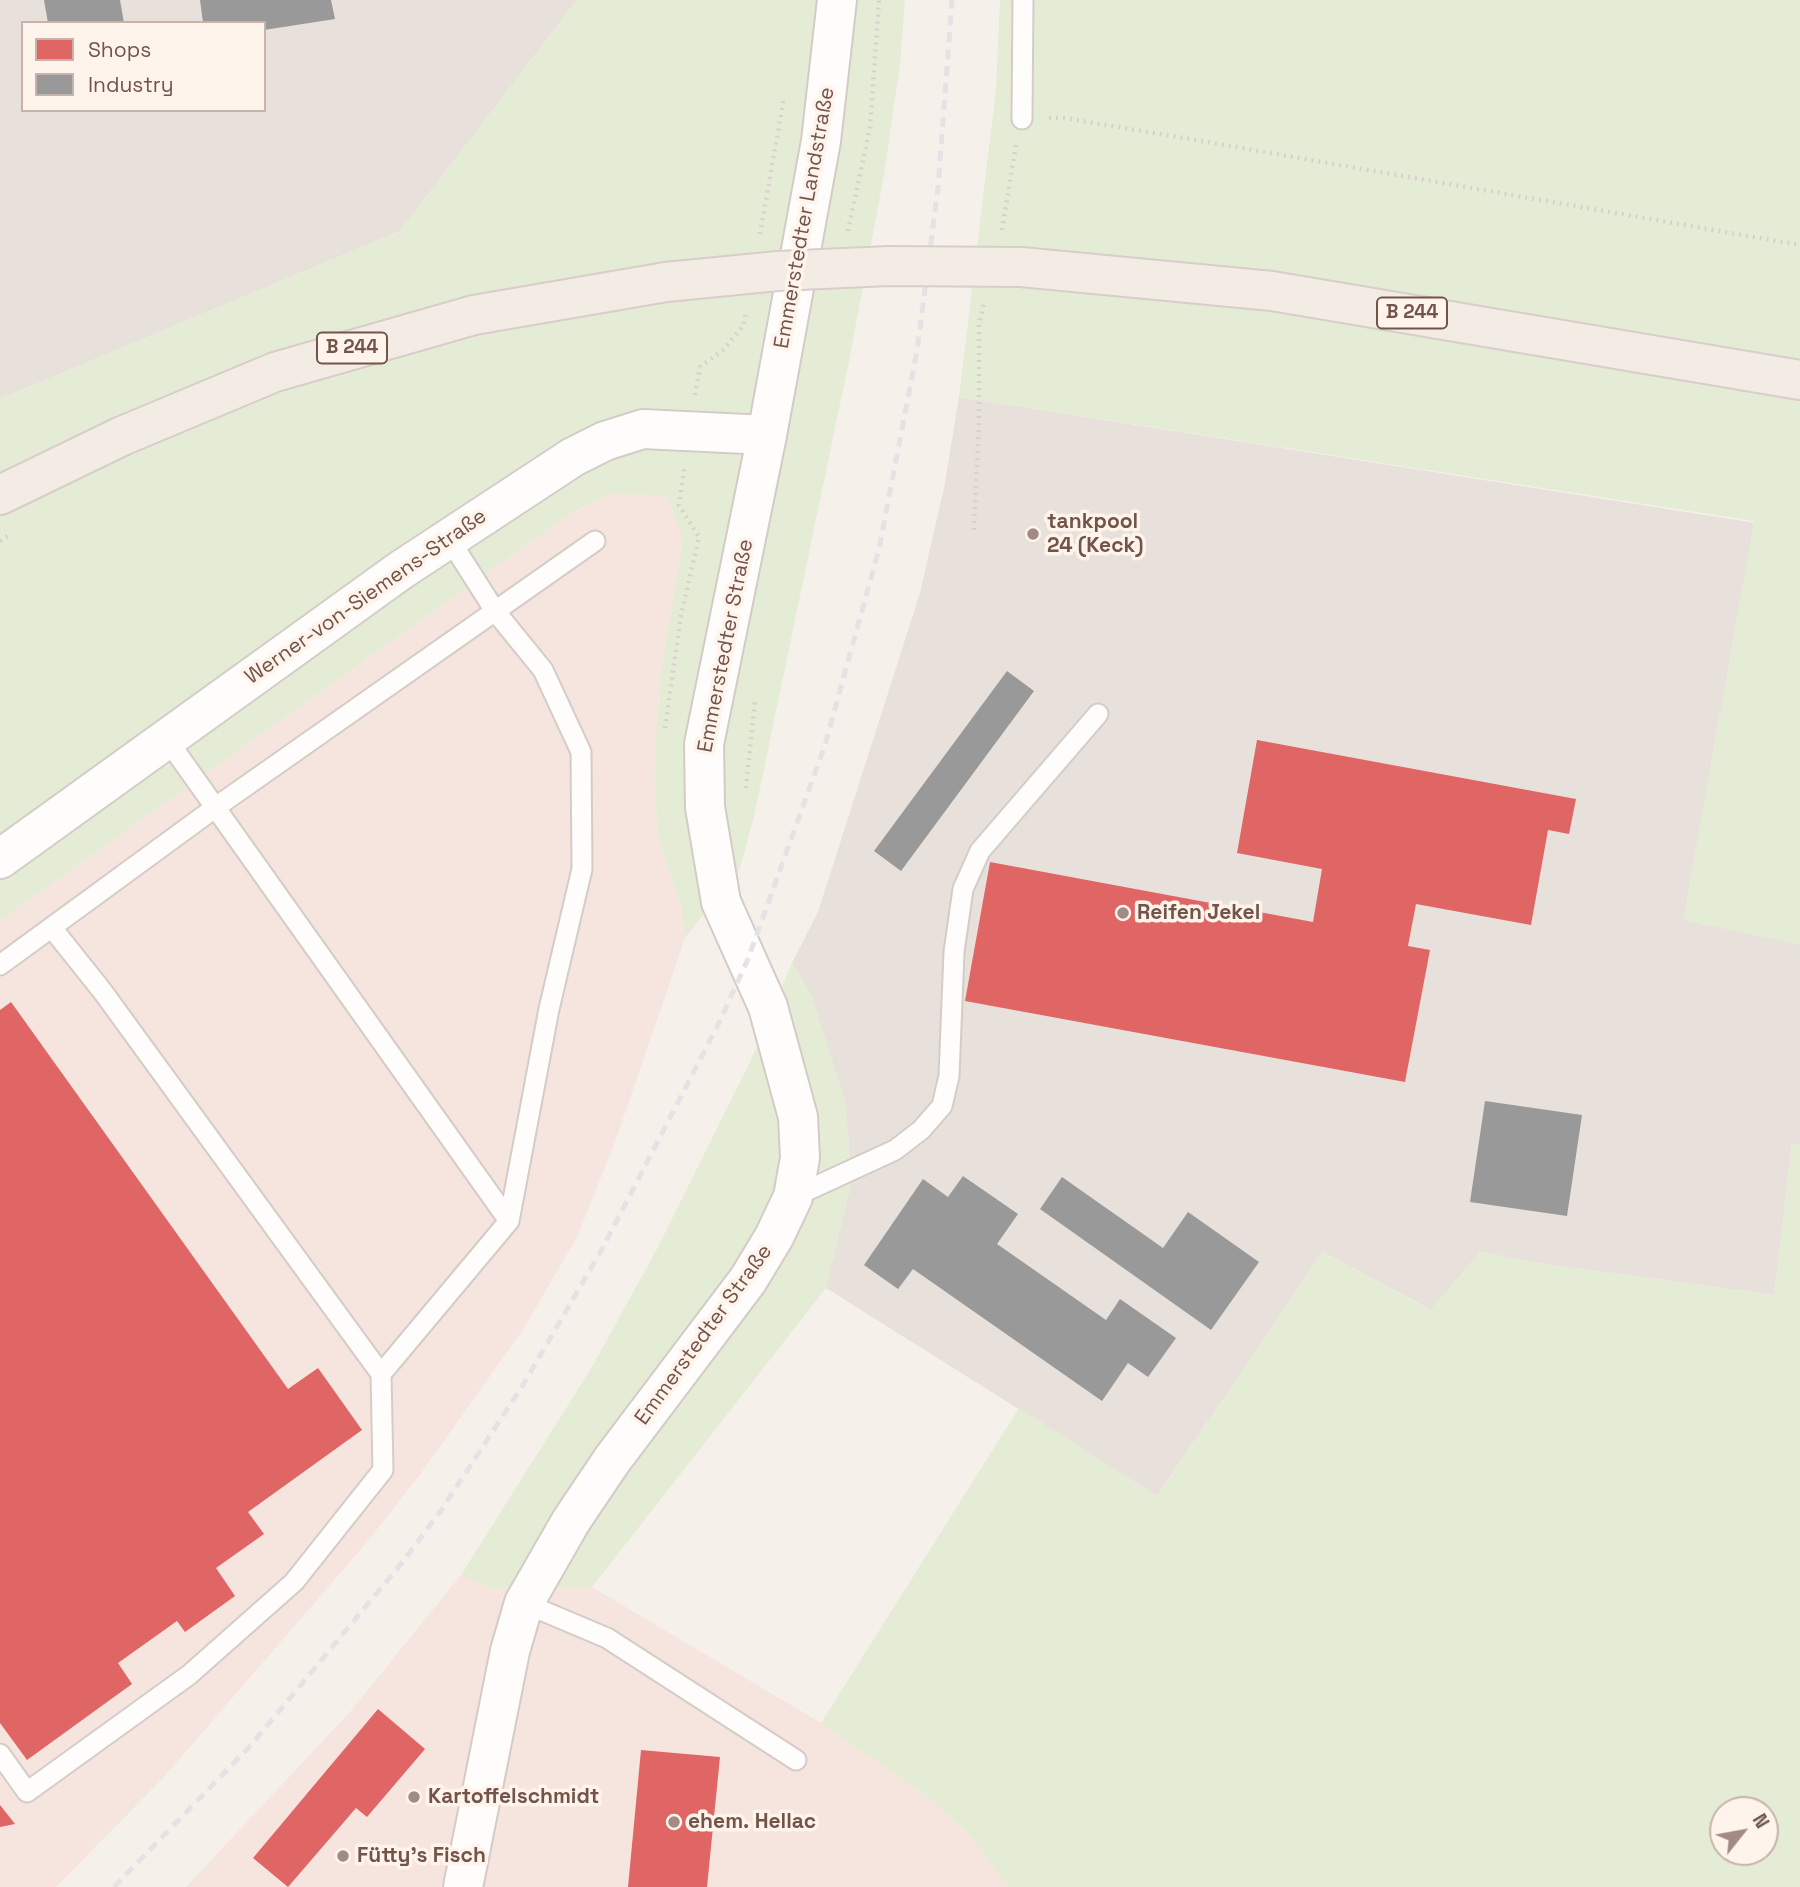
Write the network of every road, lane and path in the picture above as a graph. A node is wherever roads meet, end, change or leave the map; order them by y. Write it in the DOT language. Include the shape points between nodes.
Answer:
graph roads {
  1 [pos="837,0"];
  2 [pos="1023,0"];
  3 [pos="1022,119"];
  4 [pos="1800,245"];
  5 [pos="1010,255"];
  6 [pos="985,296"];
  7 [pos="1800,380"];
  8 [pos="767,435"];
  9 [pos="0,495"];
  10 [pos="20,529"];
  11 [pos="974,530"];
  12 [pos="448,537"];
  13 [pos="0,541"];
  14 [pos="595,541"];
  15 [pos="495,611"];
  16 [pos="1098,714"];
  17 [pos="166,738"];
  18 [pos="216,807"];
  19 [pos="0,859"];
  20 [pos="52,928"];
  21 [pos="0,965"];
  22 [pos="793,1197"];
  23 [pos="509,1221"];
  24 [pos="380,1374"];
  25 [pos="524,1603"];
  26 [pos="0,1754"];
  27 [pos="796,1760"];
  28 [pos="463,1887"];
  1 -- 8 [label="main road, Emmerstedter Landstraße" via="821,141"];
  2 -- 3 [label="lane"];
  3 -- 4 [label="path" via="1075,120"];
  3 -- 5 [label="path"];
  5 -- 7 [label="main road, B 244" via="1272,291"];
  5 -- 9 [label="main road, B 244, bridge" via="666,282 474,315 275,372 122,436"];
  6 -- 11 [label="path" via="979,323"];
  8 -- 12 [label="main road, Werner-von-Siemens-Straße" via="643,429 605,441"];
  8 -- 22 [label="main road, Emmerstedter Straße" via="704,744 705,807 721,902 768,1007 798,1117 800,1158"];
  10 -- 13 [label="path"];
  12 -- 15 [label="lane"];
  12 -- 17 [label="main road, Werner-von-Siemens-Straße"];
  14 -- 15 [label="lane"];
  15 -- 18 [label="lane"];
  15 -- 23 [label="lane" via="542,670 581,752 582,869 549,1009"];
  16 -- 22 [label="lane" via="980,852 963,888 942,1106 895,1150"];
  17 -- 18 [label="lane"];
  17 -- 19 [label="main road, Werner-von-Siemens-Straße"];
  18 -- 20 [label="lane"];
  18 -- 23 [label="lane"];
  20 -- 21 [label="lane"];
  20 -- 24 [label="lane"];
  22 -- 25 [label="main road, Emmerstedter Straße" via="748,1280 612,1460"];
  23 -- 24 [label="lane"];
  24 -- 26 [label="lane" via="383,1470 294,1582 189,1675 27,1791"];
  25 -- 27 [label="lane" via="607,1638"];
  25 -- 28 [label="main road, Emmerstedter Straße" via="510,1651"];
}
